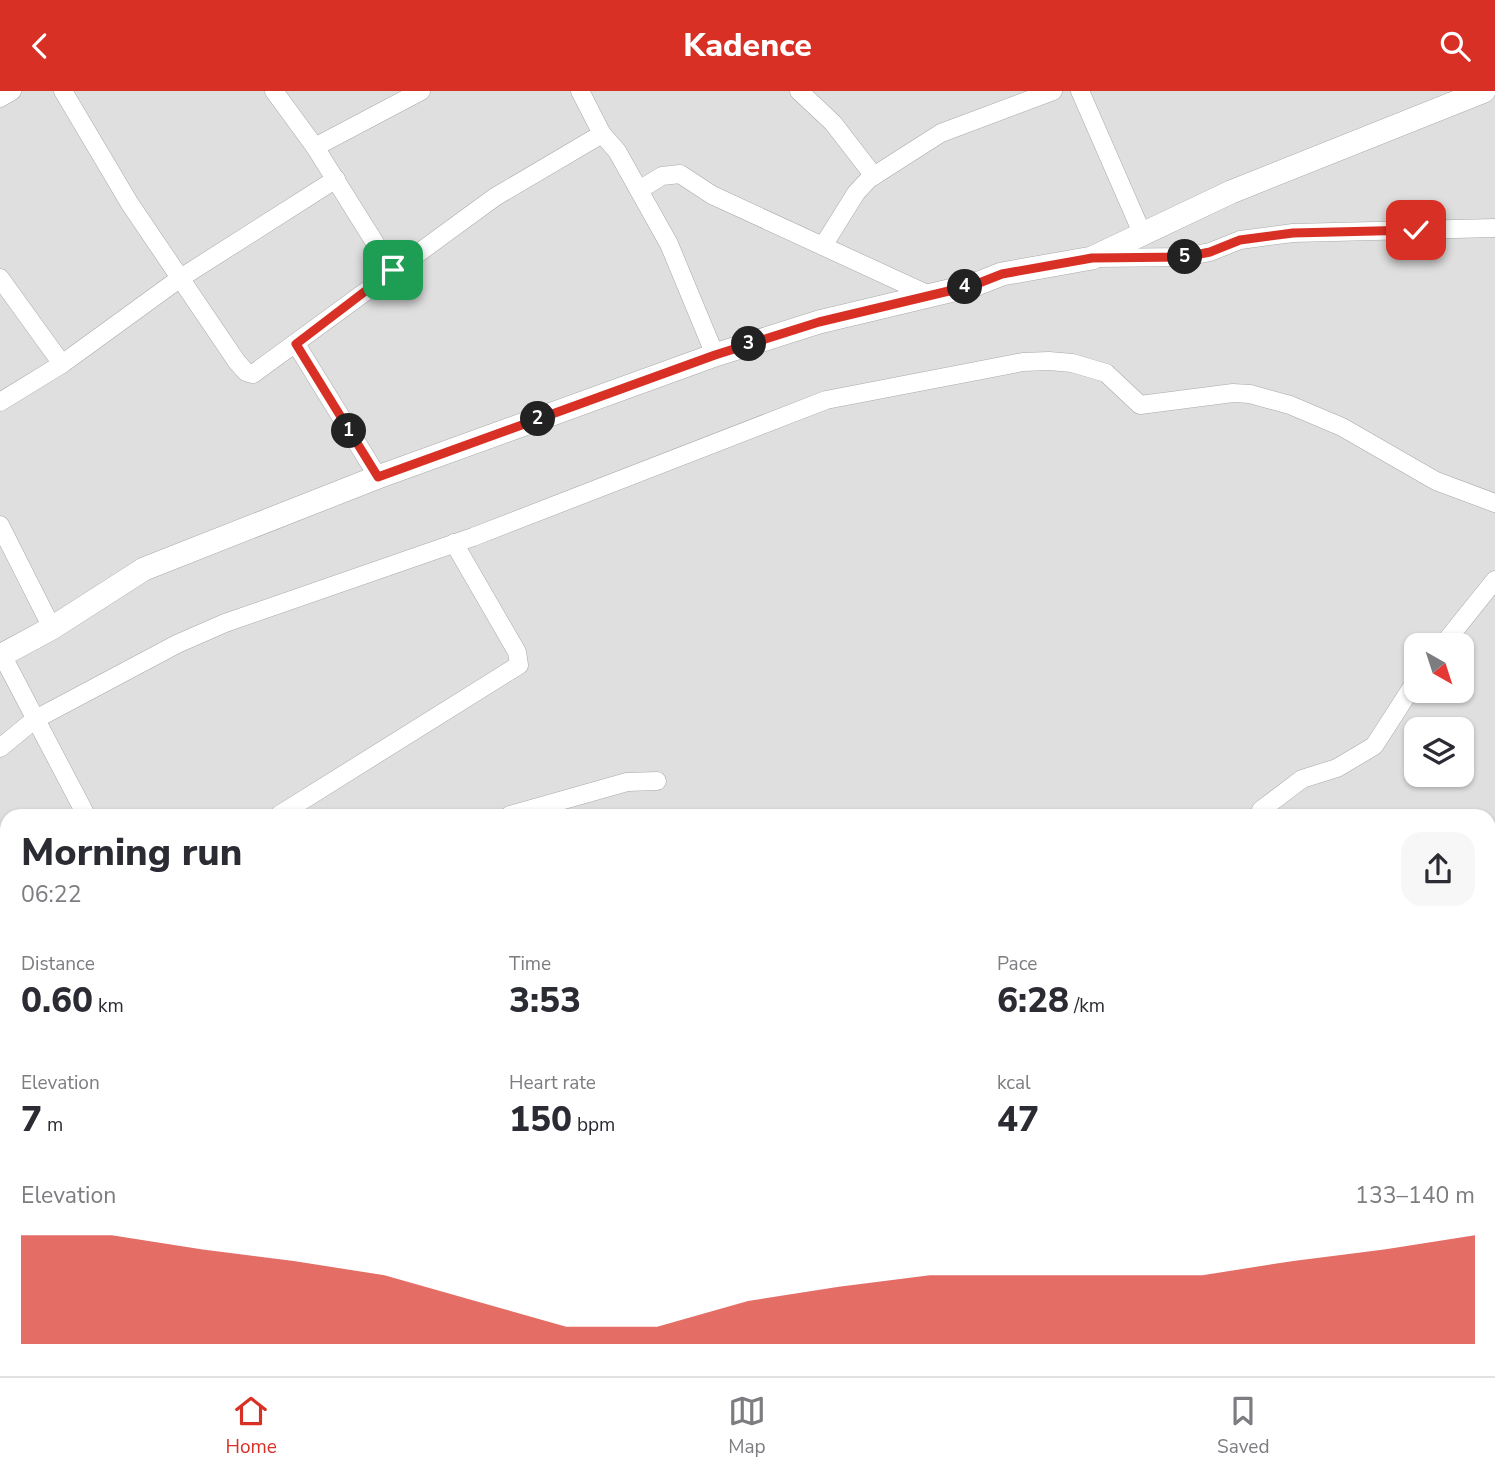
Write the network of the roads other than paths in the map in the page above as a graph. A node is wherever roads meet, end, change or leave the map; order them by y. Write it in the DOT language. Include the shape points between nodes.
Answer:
graph roads {
  1 [pos="12,91"];
  2 [pos="63,91"];
  3 [pos="274,91"];
  4 [pos="580,91"];
  5 [pos="799,91"];
  6 [pos="1053,91"];
  7 [pos="1080,91"];
  8 [pos="1484,91"];
  9 [pos="414,93"];
  10 [pos="1017,97"];
  11 [pos="0,99"];
  12 [pos="602,134"];
  13 [pos="315,147"];
  14 [pos="874,176"];
  15 [pos="336,179"];
  16 [pos="639,190"];
  17 [pos="1495,228"];
  18 [pos="1142,233"];
  19 [pos="824,246"];
  20 [pos="1092,258"];
  21 [pos="393,270"];
  22 [pos="0,278"];
  23 [pos="179,279"];
  24 [pos="929,295"];
  25 [pos="296,344"];
  26 [pos="715,355"];
  27 [pos="62,364"];
  28 [pos="0,402"];
  29 [pos="378,477"];
  30 [pos="1495,503"];
  31 [pos="0,526"];
  32 [pos="454,543"];
  33 [pos="1495,580"];
  34 [pos="52,628"];
  35 [pos="1452,633"];
  36 [pos="1,655"];
  37 [pos="1404,700"];
  38 [pos="34,720"];
  39 [pos="0,748"];
  40 [pos="657,781"];
  41 [pos="83,809"];
  42 [pos="289,809"];
  43 [pos="531,809"];
  44 [pos="1262,809"];
  1 -- 11 [label="street"];
  2 -- 23 [label="street"];
  3 -- 13 [label="street"];
  4 -- 12 [label="street"];
  5 -- 14 [label="street" via="833,123"];
  6 -- 10 [label="street"];
  7 -- 18 [label="street"];
  8 -- 18 [label="street" via="1231,192"];
  9 -- 13 [label="street"];
  10 -- 14 [label="street" via="941,133"];
  12 -- 16 [label="street"];
  12 -- 21 [label="street" via="495,197"];
  13 -- 15 [label="street"];
  14 -- 19 [label="street" via="856,193"];
  15 -- 21 [label="street"];
  15 -- 23 [label="street"];
  16 -- 19 [label="street" via="663,176 680,174 712,195"];
  16 -- 26 [label="street" via="670,244"];
  17 -- 20 [label="street" via="1293,233 1240,240 1185,257"];
  18 -- 20 [label="street"];
  19 -- 24 [label="street"];
  20 -- 24 [label="street" via="1002,274"];
  21 -- 25 [label="street"];
  22 -- 27 [label="street"];
  23 -- 25 [label="street" via="246,372 253,374"];
  23 -- 27 [label="street"];
  24 -- 26 [label="street" via="819,322"];
  25 -- 29 [label="street"];
  26 -- 29 [label="street"];
  27 -- 28 [label="street"];
  29 -- 34 [label="street" via="144,569"];
  30 -- 32 [label="street" via="1436,481 1342,427 1290,405 1233,393 1140,405 1106,373 1049,361 826,400"];
  31 -- 34 [label="street"];
  32 -- 38 [label="street" via="225,623"];
  32 -- 42 [label="street" via="517,652 519,665"];
  33 -- 35 [label="street"];
  34 -- 36 [label="street"];
  36 -- 38 [label="street"];
  37 -- 44 [label="street" via="1374,746 1336,768 1302,779"];
  38 -- 39 [label="street"];
  38 -- 41 [label="street"];
  40 -- 43 [label="street" via="614,785"];
}
